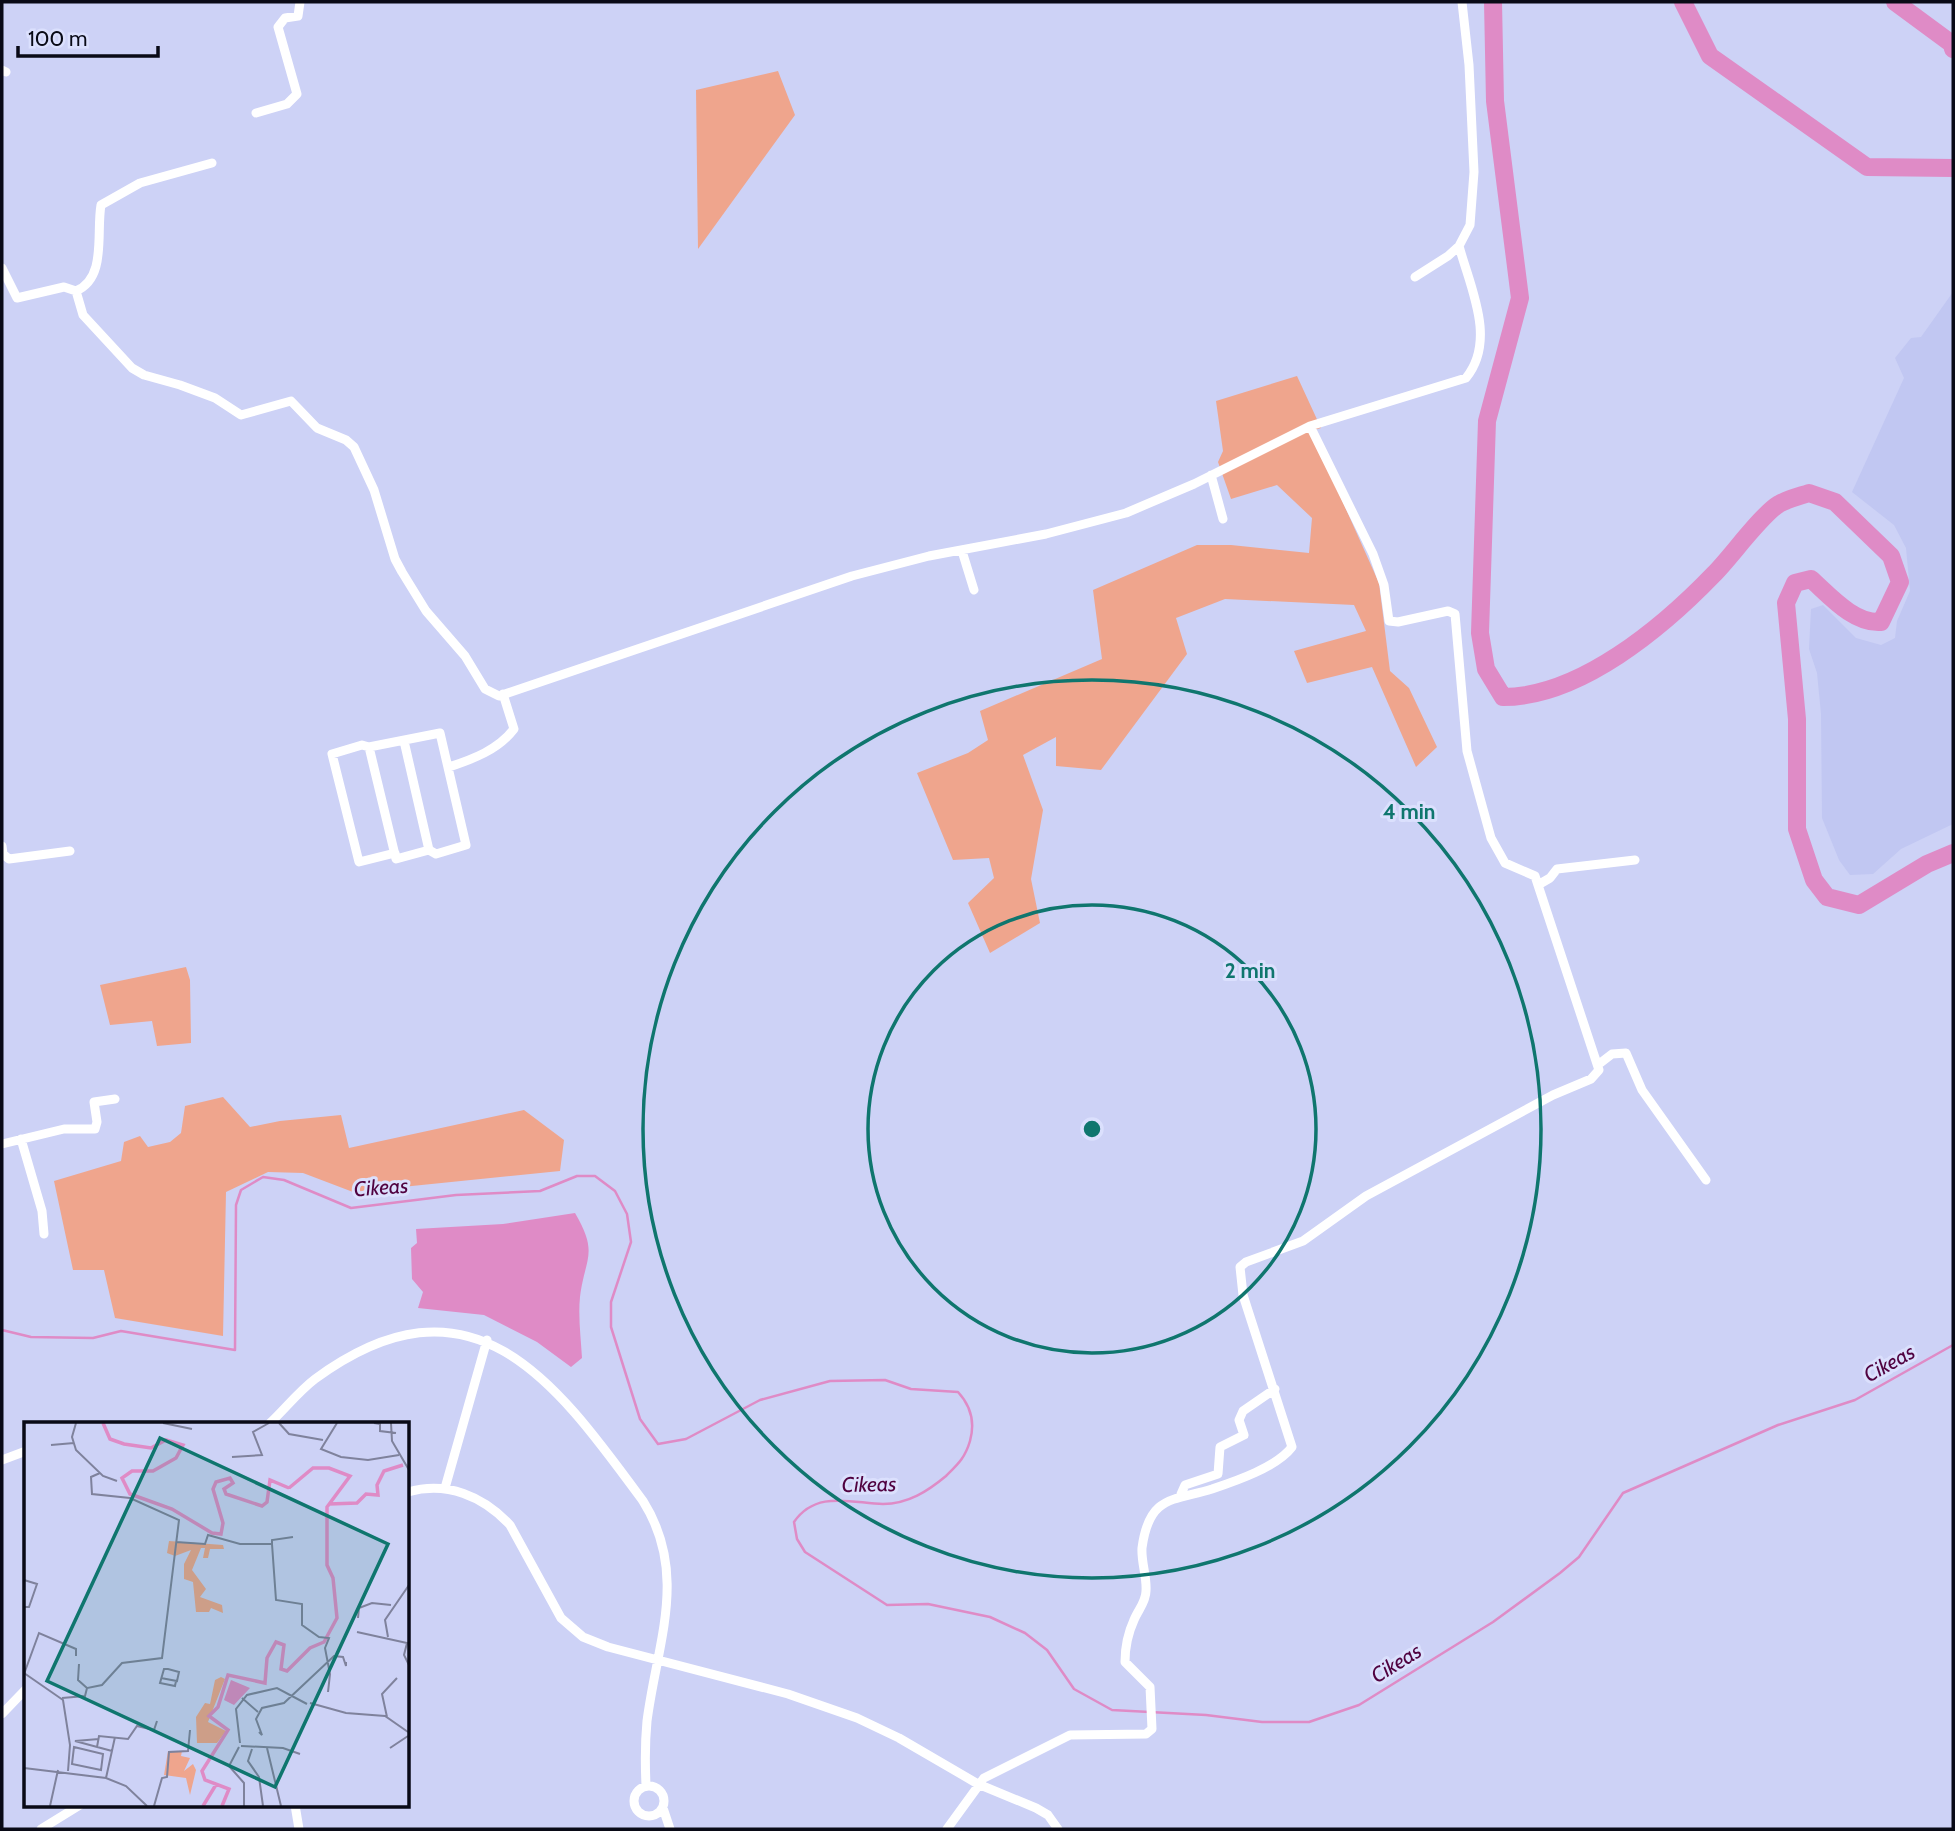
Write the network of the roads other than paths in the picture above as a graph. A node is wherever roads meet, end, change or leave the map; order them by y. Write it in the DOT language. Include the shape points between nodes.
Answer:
graph roads {
  1 [pos="300,2"];
  2 [pos="1462,2"];
  3 [pos="256,113"];
  4 [pos="212,163"];
  5 [pos="1460,246"];
  6 [pos="2,268"];
  7 [pos="1415,277"];
  8 [pos="76,291"];
  9 [pos="1310,426"];
  10 [pos="1211,475"];
  11 [pos="1223,519"];
  12 [pos="962,551"];
  13 [pos="974,590"];
  14 [pos="503,694"];
  15 [pos="404,741"];
  16 [pos="369,747"];
  17 [pos="449,767"];
  18 [pos="2,846"];
  19 [pos="429,850"];
  20 [pos="70,851"];
  21 [pos="395,853"];
  22 [pos="1635,860"];
  23 [pos="1538,885"];
  24 [pos="1599,1063"];
  25 [pos="115,1099"];
  26 [pos="22,1139"];
  27 [pos="2,1144"];
  28 [pos="1706,1180"];
  29 [pos="44,1234"];
  30 [pos="487,1340"];
  31 [pos="1275,1389"];
  32 [pos="271,1422"];
  33 [pos="24,1452"];
  34 [pos="2,1460"];
  35 [pos="445,1488"];
  36 [pos="410,1492"];
  37 [pos="1181,1494"];
  38 [pos="659,1660"];
  39 [pos="24,1691"];
  40 [pos="2,1714"];
  41 [pos="978,1784"];
  42 [pos="646,1785"];
  43 [pos="78,1806"];
  44 [pos="295,1806"];
  45 [pos="663,1808"];
  46 [pos="650,1817"];
  47 [pos="41,1829"];
  48 [pos="299,1829"];
  49 [pos="653,1829"];
  50 [pos="670,1829"];
  51 [pos="947,1829"];
  52 [pos="1058,1829"];
  1 -- 3 [label="street" via="300,13 278,27 297,94 287,104"];
  2 -- 5 [label="street" via="1474,172 1470,225"];
  4 -- 8 [label="street" via="141,183 101,205 96,274"];
  5 -- 7 [label="street"];
  5 -- 9 [label="street" via="1481,344 1476,366 1466,378"];
  6 -- 8 [label="street" via="18,298 64,287"];
  8 -- 14 [label="street" via="83,315 144,375 215,398 241,415 290,401 317,428 346,440 364,465 395,559 414,592 466,656 485,690"];
  9 -- 10 [label="street"];
  9 -- 23 [label="street" via="1373,554 1384,584 1389,621 1448,611 1455,614 1467,751 1491,838 1505,863 1531,873"];
  10 -- 11 [label="street"];
  10 -- 12 [label="street" via="1126,513"];
  12 -- 13 [label="street"];
  12 -- 14 [label="street" via="832,582"];
  14 -- 17 [label="street" via="514,729 481,756"];
  15 -- 16 [label="street"];
  15 -- 17 [label="street" via="440,733"];
  15 -- 19 [label="street"];
  16 -- 21 [label="street"];
  16 -- 21 [label="street" via="332,754 359,862"];
  17 -- 19 [label="street" via="466,845 436,855"];
  18 -- 20 [label="street" via="9,859"];
  19 -- 21 [label="street" via="396,859"];
  22 -- 23 [label="street" via="1557,869"];
  23 -- 24 [label="street"];
  24 -- 28 [label="street" via="1612,1054 1626,1053 1643,1090"];
  24 -- 31 [label="street" via="1591,1079 1366,1196 1303,1241 1240,1267 1243,1295"];
  25 -- 26 [label="street" via="94,1102 95,1129 64,1129"];
  26 -- 27 [label="street"];
  26 -- 29 [label="street"];
  30 -- 32 [label="street" via="426,1333 385,1342 355,1354 314,1380"];
  30 -- 35 [label="street"];
  30 -- 38 [label="street" via="522,1361 556,1391 654,1519 669,1577"];
  31 -- 37 [label="street" via="1242,1411 1244,1435 1220,1447 1217,1474 1185,1485"];
  31 -- 37 [label="street" via="1292,1440 1288,1453 1265,1468 1213,1488"];
  33 -- 34 [label="street"];
  35 -- 36 [label="street"];
  35 -- 38 [label="street" via="484,1502 510,1525 550,1600 572,1630 608,1647"];
  37 -- 41 [label="street" via="1160,1506 1148,1525 1142,1549 1146,1591 1125,1653 1125,1662 1150,1687 1152,1729 1146,1734 1070,1735"];
  38 -- 41 [label="street" via="788,1694 857,1718"];
  38 -- 42 [label="street" via="647,1722"];
  39 -- 40 [label="street"];
  41 -- 51 [label="street"];
  41 -- 52 [label="street" via="1036,1808"];
  42 -- 45 [label="street" via="663,1794"];
  42 -- 46 [label="street" via="633,1798 634,1808"];
  43 -- 47 [label="street"];
  44 -- 48 [label="street"];
  45 -- 46 [label="street"];
  45 -- 50 [label="street"];
  46 -- 49 [label="street"];
}
